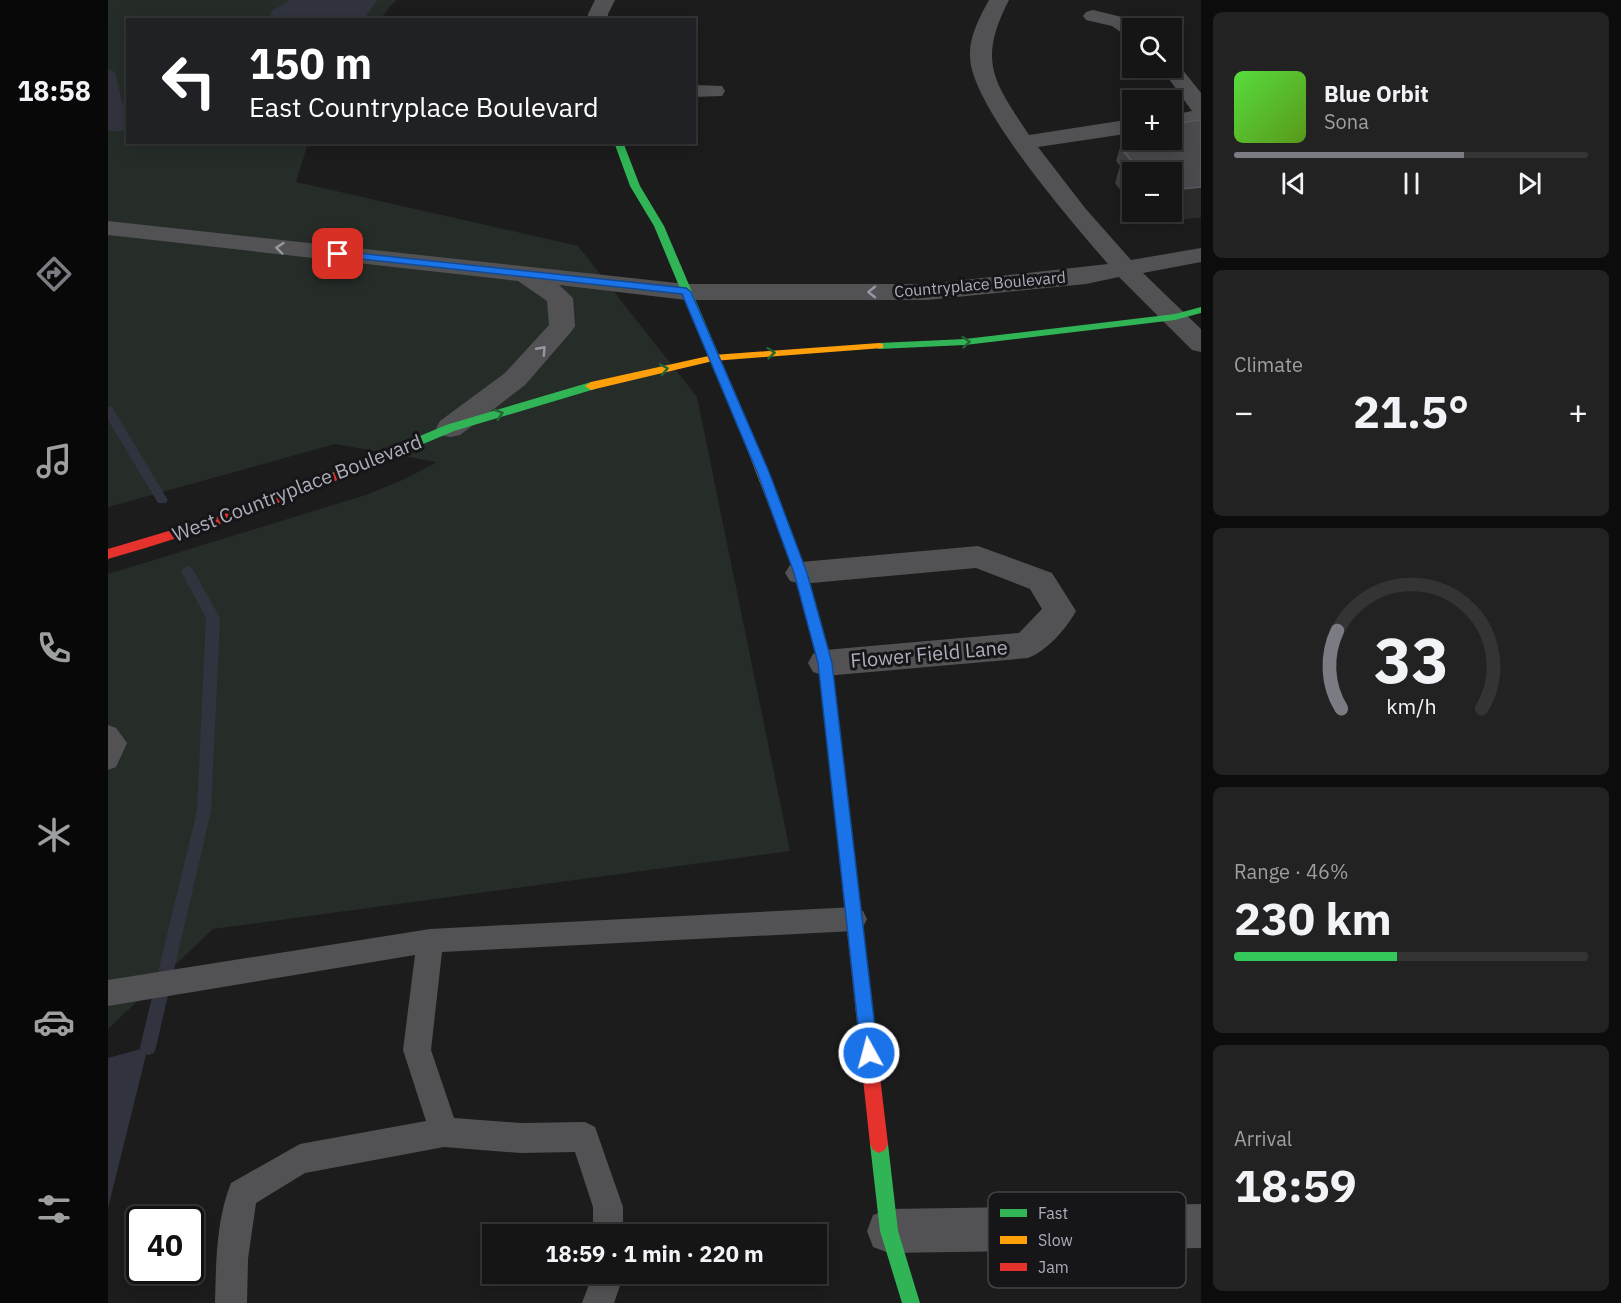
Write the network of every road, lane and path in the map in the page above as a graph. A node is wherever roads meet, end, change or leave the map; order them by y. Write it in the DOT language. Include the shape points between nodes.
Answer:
graph roads {
  1 [pos="605,0"];
  2 [pos="999,0"];
  3 [pos="1093,16"];
  4 [pos="598,18"];
  5 [pos="1122,24"];
  6 [pos="1178,78"];
  7 [pos="1201,108"];
  8 [pos="1201,116"];
  9 [pos="1182,119"];
  10 [pos="1122,128"];
  11 [pos="1023,143"];
  12 [pos="619,144"];
  13 [pos="108,228"];
  14 [pos="1201,255"];
  15 [pos="1126,270"];
  16 [pos="522,273"];
  17 [pos="686,292"];
  18 [pos="1201,310"];
  19 [pos="1175,317"];
  20 [pos="1201,344"];
  21 [pos="713,358"];
  22 [pos="450,428"];
  23 [pos="108,554"];
  24 [pos="801,573"];
  25 [pos="825,663"];
  26 [pos="108,735"];
  27 [pos="108,760"];
  28 [pos="854,919"];
  29 [pos="430,941"];
  30 [pos="108,993"];
  31 [pos="444,1132"];
  32 [pos="608,1224"];
  33 [pos="1186,1226"];
  34 [pos="1201,1226"];
  35 [pos="988,1229"];
  36 [pos="890,1231"];
  37 [pos="605,1284"];
  38 [pos="231,1303"];
  39 [pos="598,1303"];
  40 [pos="911,1303"];
  1 -- 4 [label="street"];
  2 -- 11 [label="street" via="987,23 980,56 989,90"];
  3 -- 5 [label="street"];
  6 -- 7 [label="street"];
  8 -- 9 [label="street"];
  10 -- 11 [label="street"];
  11 -- 15 [label="street"];
  12 -- 17 [label="street, Flower Field Lane" via="634,186 653,215"];
  16 -- 13 [label="street, Countryplace Boulevard, one-way"];
  14 -- 15 [label="street, Countryplace Boulevard"];
  15 -- 17 [label="street, Countryplace Boulevard, one-way" via="927,292"];
  15 -- 19 [label="street"];
  16 -- 17 [label="street, Countryplace Boulevard"];
  22 -- 16 [label="street, West Countryplace Boulevard, one-way" via="515,379 562,326 560,298"];
  17 -- 21 [label="street, Flower Field Lane"];
  18 -- 19 [label="street"];
  19 -- 20 [label="street"];
  21 -- 19 [label="street, one-way" via="965,342"];
  22 -- 21 [label="street, West Countryplace Boulevard, one-way" via="615,379"];
  21 -- 24 [label="street, Flower Field Lane" via="763,472"];
  22 -- 23 [label="street, West Countryplace Boulevard" via="272,502 172,537"];
  24 -- 25 [label="street, Flower Field Lane"];
  24 -- 25 [label="street, Flower Field Lane" via="978,557 1041,581 1060,611 1028,645"];
  25 -- 28 [label="street, Flower Field Lane"];
  26 -- 27 [label="lane" via="115,743"];
  28 -- 29 [label="lane"];
  28 -- 36 [label="street, Flower Field Lane"];
  29 -- 30 [label="lane"];
  29 -- 31 [label="lane" via="417,1050"];
  31 -- 32 [label="lane" via="521,1138 585,1137 608,1207"];
  31 -- 38 [label="lane" via="300,1159 242,1194 232,1259"];
  33 -- 34 [label="street"];
  35 -- 36 [label="street"];
  36 -- 40 [label="street, Flower Field Lane"];
  37 -- 39 [label="lane"];
}
